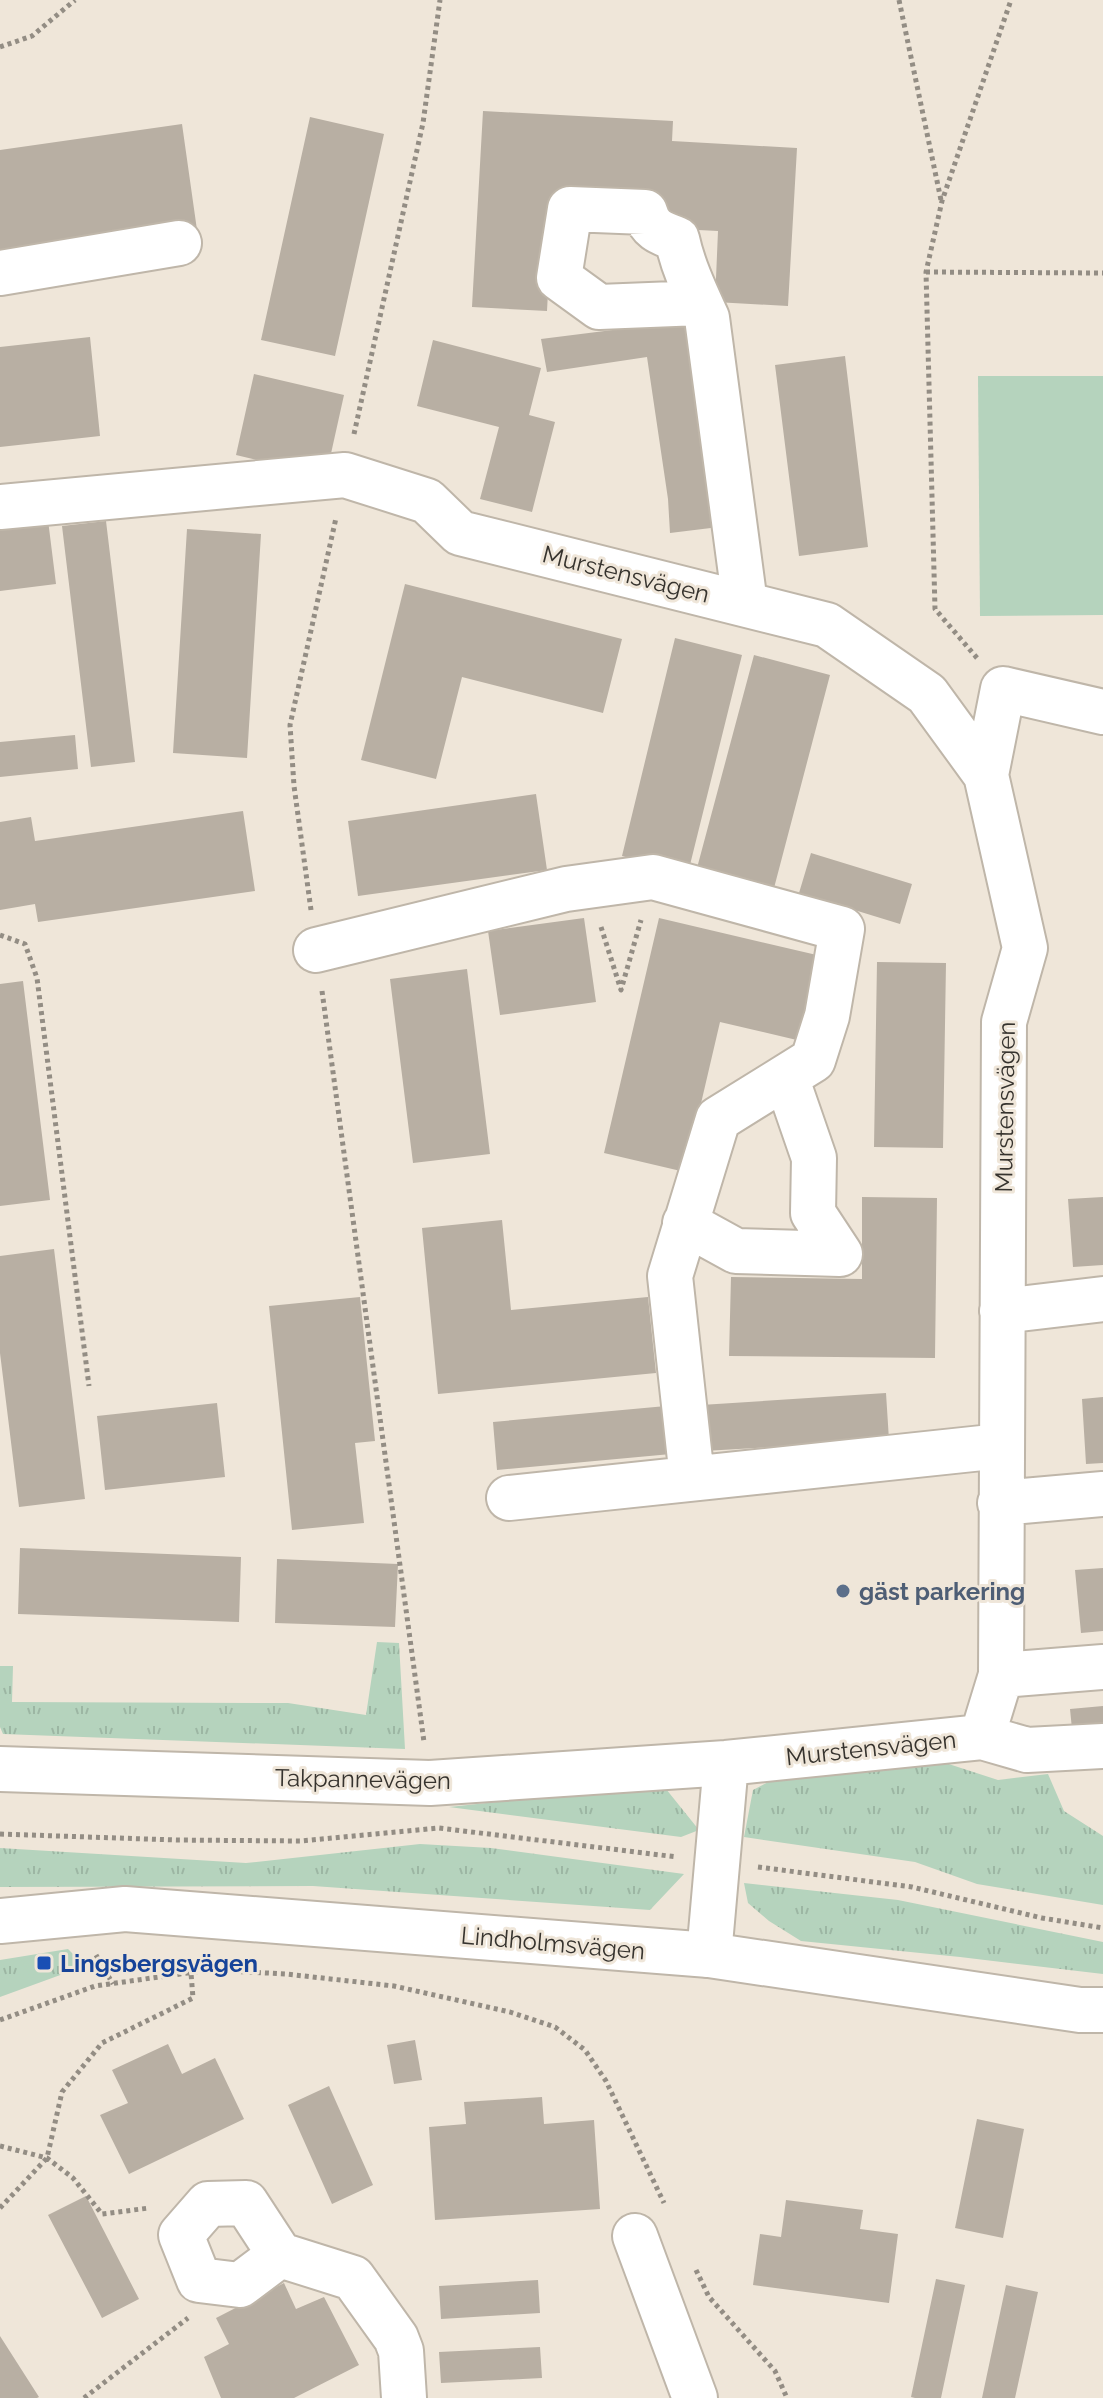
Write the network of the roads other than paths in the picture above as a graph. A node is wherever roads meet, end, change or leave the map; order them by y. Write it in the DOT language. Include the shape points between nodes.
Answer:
graph roads {
  1 [pos="179,243"];
  2 [pos="0,273"];
  3 [pos="700,303"];
  4 [pos="0,507"];
  5 [pos="745,604"];
  6 [pos="1103,712"];
  7 [pos="986,775"];
  8 [pos="316,950"];
  9 [pos="786,1077"];
  10 [pos="685,1223"];
  11 [pos="1103,1299"];
  12 [pos="1002,1311"];
  13 [pos="1001,1446"];
  14 [pos="692,1478"];
  15 [pos="1103,1494"];
  16 [pos="509,1498"];
  17 [pos="1000,1503"];
  18 [pos="1103,1667"];
  19 [pos="1001,1675"];
  20 [pos="982,1737"];
  21 [pos="1103,1746"];
  22 [pos="726,1763"];
  23 [pos="0,1769"];
  24 [pos="0,1921"];
  25 [pos="709,1955"];
  26 [pos="1103,2010"];
  27 [pos="652,2226"];
  28 [pos="280,2255"];
  29 [pos="404,2398"];
  30 [pos="695,2398"];
  1 -- 2 [label="street"];
  3 -- 5 [label="street" via="707,318"];
  4 -- 5 [label="street, Murstensvägen" via="345,475 427,501 460,533"];
  5 -- 7 [label="street, Murstensvägen" via="827,625 927,694"];
  6 -- 7 [label="street" via="1003,689"];
  7 -- 12 [label="street, Murstensvägen" via="1025,948 1004,1022"];
  8 -- 9 [label="street" via="566,889 653,877 842,929 827,1016 813,1060"];
  9 -- 10 [label="street" via="718,1119"];
  9 -- 10 [label="street" via="814,1158 813,1213 840,1254 736,1251"];
  10 -- 14 [label="street" via="670,1276"];
  11 -- 12 [label="street"];
  12 -- 13 [label="street, Murstensvägen"];
  13 -- 14 [label="street"];
  13 -- 17 [label="street, Murstensvägen"];
  14 -- 16 [label="street"];
  15 -- 17 [label="street"];
  17 -- 19 [label="street, Murstensvägen"];
  18 -- 19 [label="street"];
  19 -- 20 [label="street, Murstensvägen"];
  20 -- 21 [label="street" via="1027,1750"];
  20 -- 22 [label="street, Murstensvägen"];
  22 -- 23 [label="street, Takpannevägen" via="430,1783"];
  22 -- 25 [label="street"];
  24 -- 25 [label="street, Lindholmsvägen" via="125,1909"];
  25 -- 26 [label="street, Lindholmsvägen"];
  27 -- 30 [label="street"];
  28 -- 28 [label="street" via="246,2203 208,2204 181,2235 199,2280 240,2285"];
  28 -- 29 [label="street" via="353,2278 396,2338"];
}
